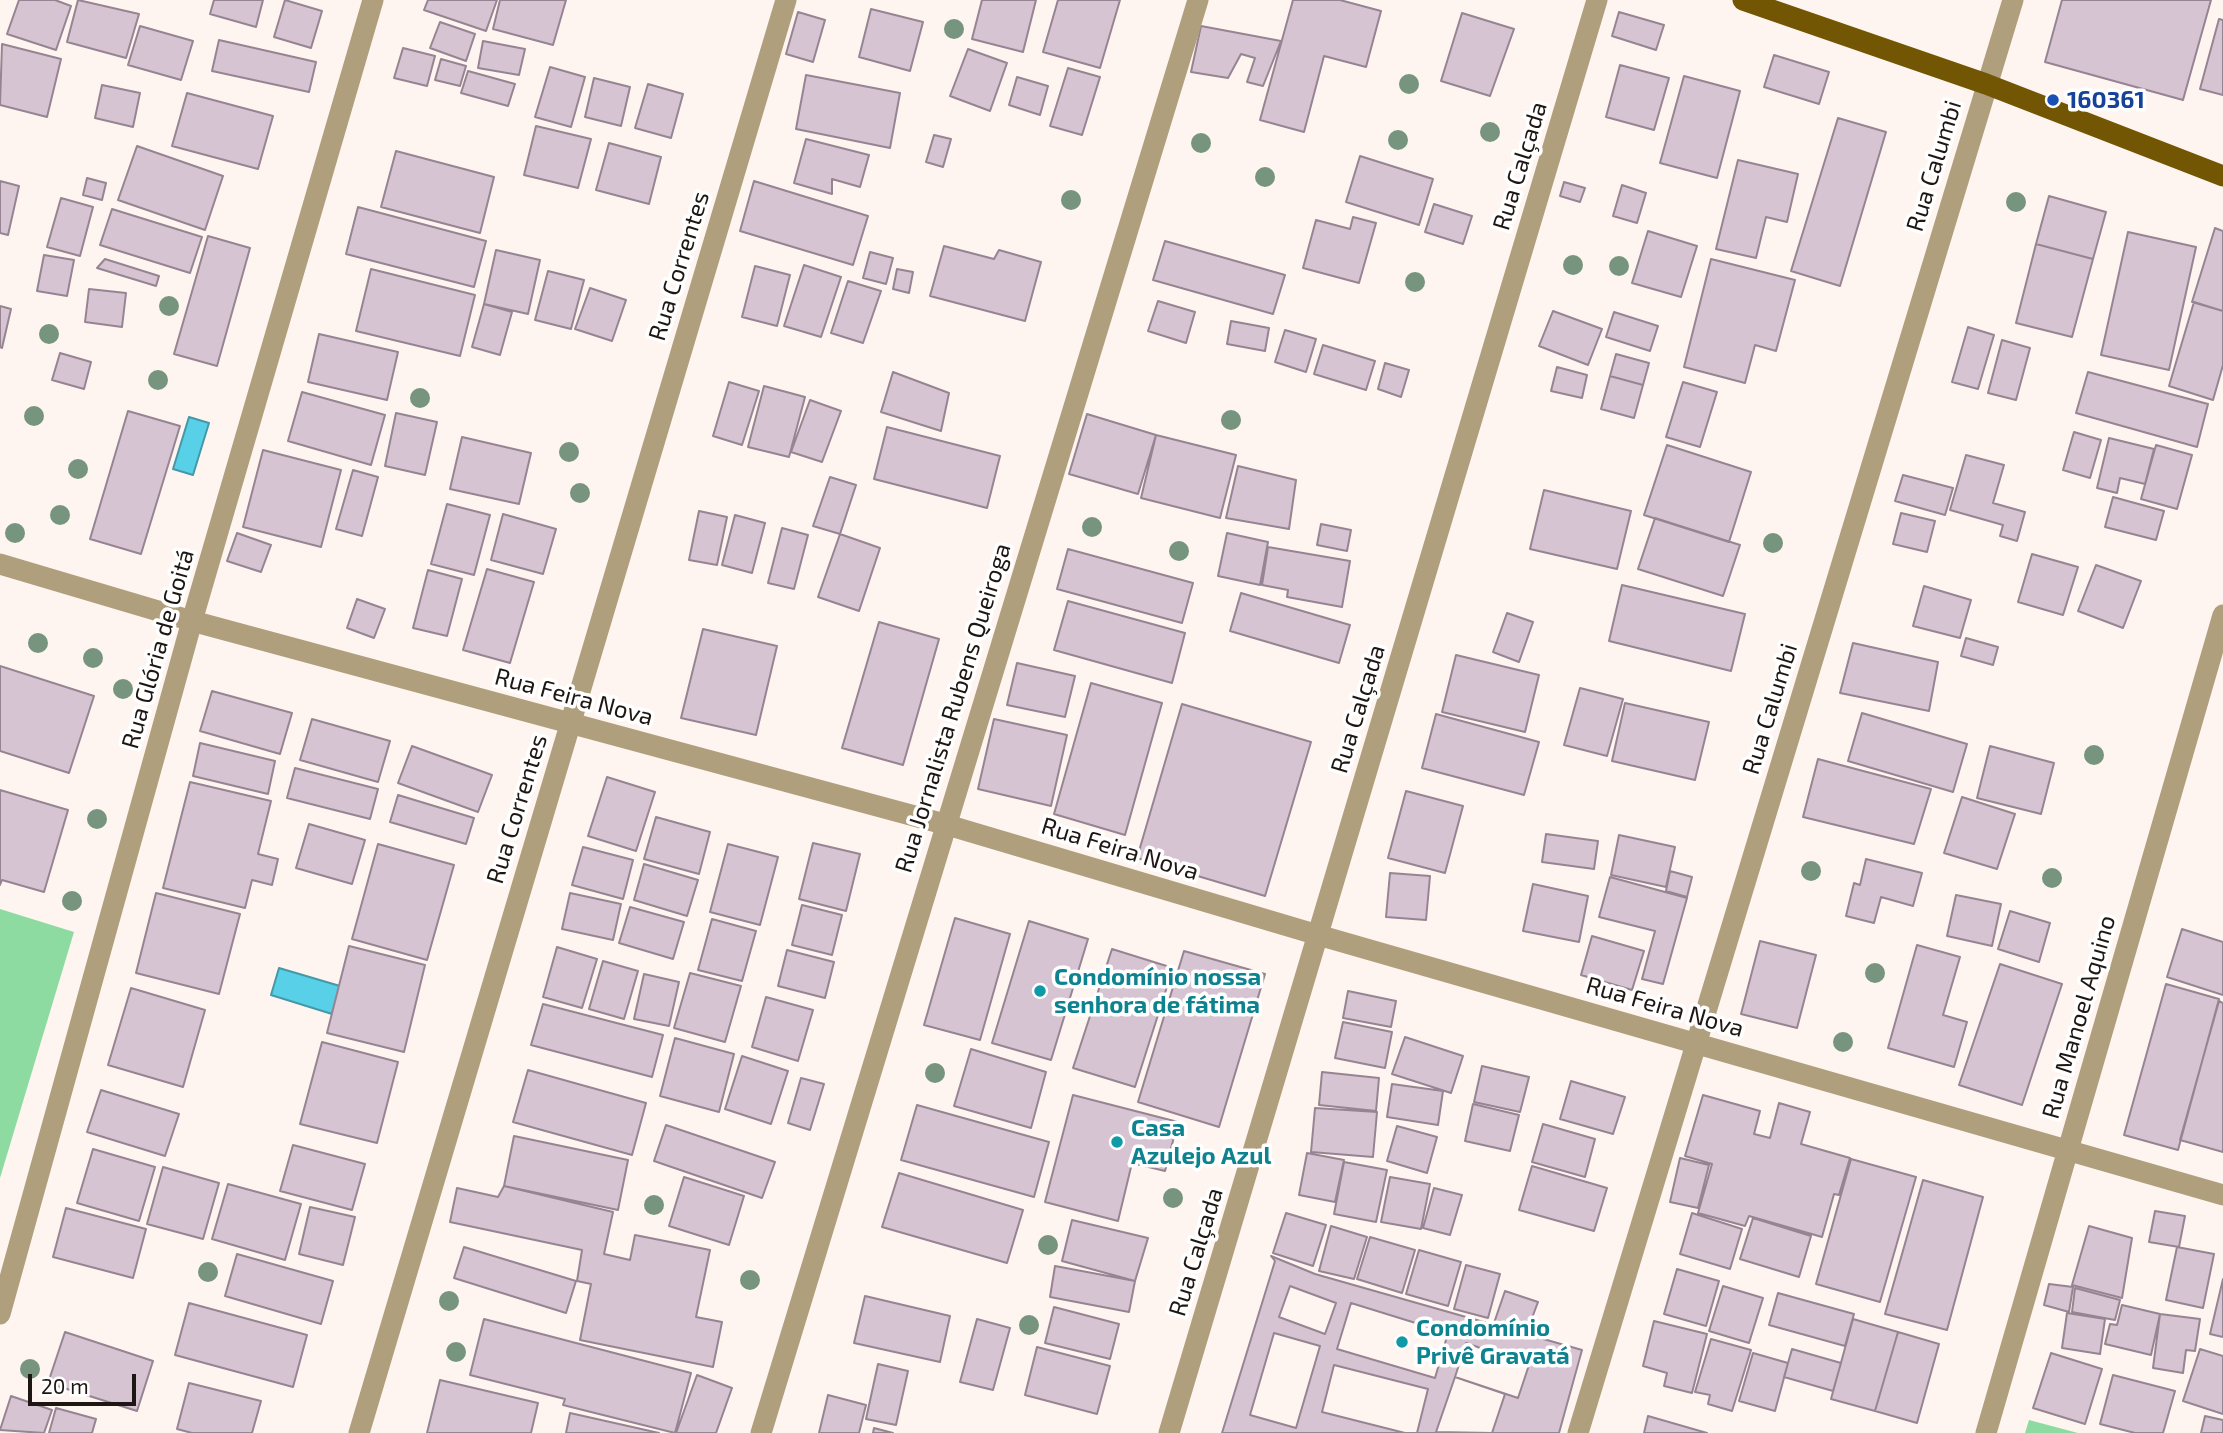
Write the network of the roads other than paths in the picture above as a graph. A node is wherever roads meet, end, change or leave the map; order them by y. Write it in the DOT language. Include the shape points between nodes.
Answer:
graph roads {
  1 [pos="373,0"];
  2 [pos="786,0"];
  3 [pos="1198,0"];
  4 [pos="1597,0"];
  5 [pos="1743,0"];
  6 [pos="2013,0"];
  7 [pos="1986,84"];
  8 [pos="2223,176"];
  9 [pos="0,564"];
  10 [pos="2223,615"];
  11 [pos="192,621"];
  12 [pos="570,723"];
  13 [pos="944,824"];
  14 [pos="1318,935"];
  15 [pos="1696,1042"];
  16 [pos="2067,1151"];
  17 [pos="2223,1195"];
  18 [pos="0,1314"];
  19 [pos="359,1433"];
  20 [pos="761,1433"];
  21 [pos="1170,1433"];
  22 [pos="1578,1433"];
  23 [pos="1986,1433"];
  1 -- 11 [label="street, Rua Glória de Goitá"];
  2 -- 12 [label="street, Rua Correntes"];
  3 -- 13 [label="street, Rua Jornalista Rubens Queiroga"];
  4 -- 14 [label="street, Rua Calçada"];
  5 -- 7 [label="main road"];
  6 -- 7 [label="street, Rua Calumbi"];
  7 -- 8 [label="main road"];
  7 -- 15 [label="street, Rua Calumbi"];
  9 -- 11 [label="street, Rua Feira Nova"];
  10 -- 16 [label="street, Rua Manoel Aquino"];
  11 -- 12 [label="street, Rua Feira Nova"];
  11 -- 18 [label="street, Rua Glória de Goitá"];
  12 -- 13 [label="street, Rua Feira Nova"];
  12 -- 19 [label="street, Rua Correntes"];
  13 -- 14 [label="street, Rua Feira Nova"];
  13 -- 20 [label="street, Rua Jornalista Rubens Queiroga"];
  14 -- 15 [label="street, Rua Feira Nova"];
  14 -- 21 [label="street, Rua Calçada"];
  15 -- 16 [label="street, Rua Feira Nova"];
  15 -- 22 [label="street, Rua Calumbi"];
  16 -- 17 [label="street, Rua Feira Nova"];
  16 -- 23 [label="street, Rua Manoel Aquino"];
}
